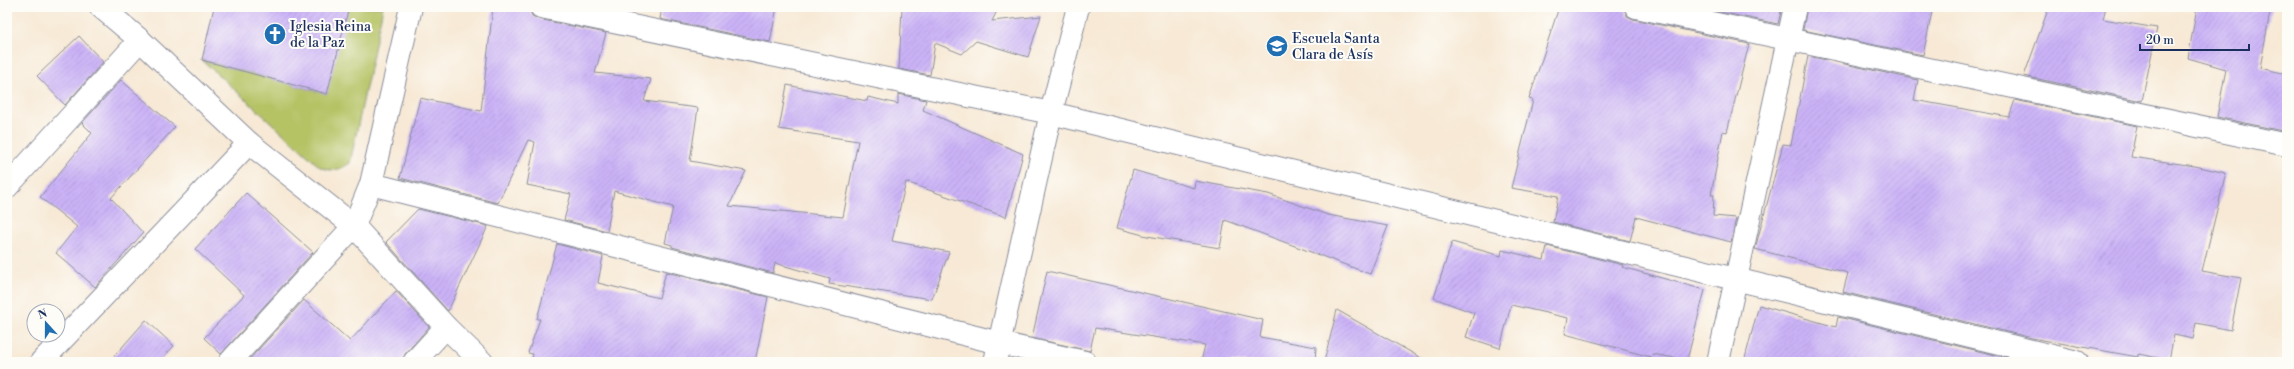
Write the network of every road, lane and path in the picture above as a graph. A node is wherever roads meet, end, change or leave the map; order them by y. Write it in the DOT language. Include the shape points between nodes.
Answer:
graph roads {
  1 [pos="101,7"];
  2 [pos="411,7"];
  3 [pos="542,7"];
  4 [pos="1078,7"];
  5 [pos="1636,7"];
  6 [pos="1795,7"];
  7 [pos="1788,39"];
  8 [pos="140,40"];
  9 [pos="1051,113"];
  10 [pos="250,143"];
  11 [pos="2287,145"];
  12 [pos="371,184"];
  13 [pos="7,188"];
  14 [pos="354,226"];
  15 [pos="1736,280"];
  16 [pos="446,327"];
  17 [pos="997,352"];
  18 [pos="41,362"];
  19 [pos="230,362"];
  20 [pos="414,362"];
  21 [pos="482,362"];
  22 [pos="1086,362"];
  23 [pos="1718,362"];
  24 [pos="2076,362"];
  1 -- 8 [label="street"];
  2 -- 12 [label="street"];
  3 -- 9 [label="street"];
  4 -- 9 [label="street"];
  5 -- 7 [label="street"];
  6 -- 7 [label="street"];
  7 -- 11 [label="street"];
  7 -- 15 [label="street"];
  8 -- 10 [label="street"];
  8 -- 13 [label="street"];
  9 -- 15 [label="street"];
  9 -- 17 [label="street"];
  10 -- 14 [label="street"];
  10 -- 18 [label="street"];
  12 -- 14 [label="street"];
  12 -- 17 [label="street"];
  14 -- 16 [label="street"];
  14 -- 19 [label="street"];
  15 -- 23 [label="street"];
  15 -- 24 [label="street"];
  16 -- 20 [label="street"];
  16 -- 21 [label="street"];
  17 -- 22 [label="street"];
}
